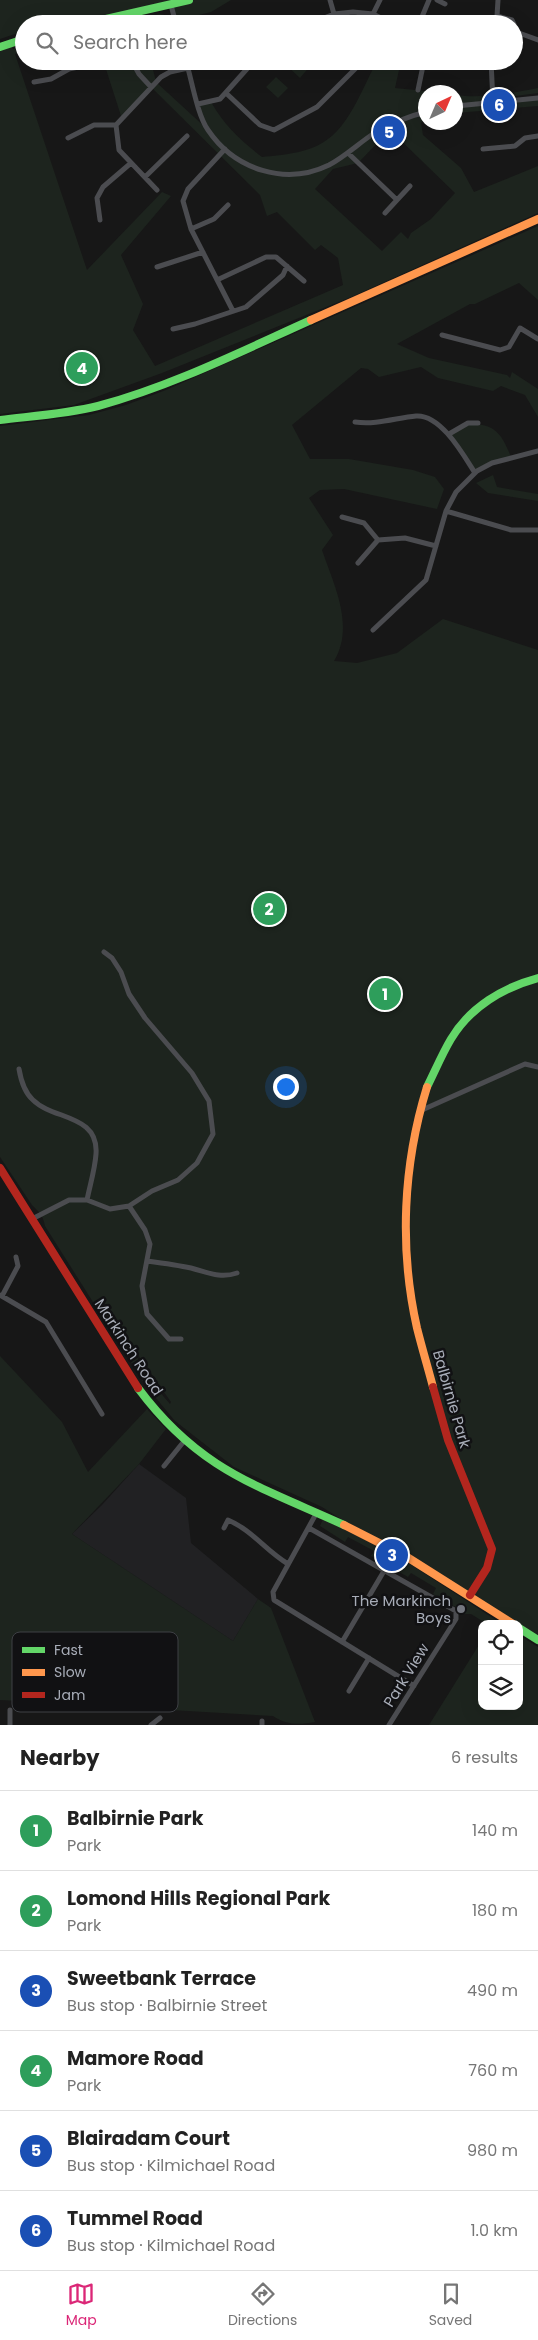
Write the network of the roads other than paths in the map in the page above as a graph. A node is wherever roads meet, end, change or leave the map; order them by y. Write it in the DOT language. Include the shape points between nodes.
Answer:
graph roads {
  1 [pos="188,0"];
  2 [pos="330,0"];
  3 [pos="380,0"];
  4 [pos="429,0"];
  5 [pos="437,0"];
  6 [pos="498,0"];
  7 [pos="445,4"];
  8 [pos="171,5"];
  9 [pos="334,14"];
  10 [pos="372,14"];
  11 [pos="125,15"];
  12 [pos="174,15"];
  13 [pos="423,15"];
  14 [pos="497,15"];
  15 [pos="523,36"];
  16 [pos="538,40"];
  17 [pos="15,42"];
  18 [pos="0,47"];
  19 [pos="67,70"];
  20 [pos="137,70"];
  21 [pos="180,70"];
  22 [pos="189,70"];
  23 [pos="246,70"];
  24 [pos="354,70"];
  25 [pos="422,70"];
  26 [pos="492,70"];
  27 [pos="34,82"];
  28 [pos="419,85"];
  29 [pos="151,86"];
  30 [pos="227,94"];
  31 [pos="538,98"];
  32 [pos="494,102"];
  33 [pos="198,104"];
  34 [pos="463,105"];
  35 [pos="418,114"];
  36 [pos="116,125"];
  37 [pos="187,136"];
  38 [pos="538,136"];
  39 [pos="68,138"];
  40 [pos="225,149"];
  41 [pos="482,149"];
  42 [pos="348,153"];
  43 [pos="131,163"];
  44 [pos="145,177"];
  45 [pos="410,186"];
  46 [pos="157,190"];
  47 [pos="397,200"];
  48 [pos="228,205"];
  49 [pos="385,213"];
  50 [pos="538,218"];
  51 [pos="100,220"];
  52 [pos="191,229"];
  53 [pos="203,252"];
  54 [pos="288,266"];
  55 [pos="157,268"];
  56 [pos="217,280"];
  57 [pos="304,281"];
  58 [pos="233,311"];
  59 [pos="173,329"];
  60 [pos="442,335"];
  61 [pos="538,339"];
  62 [pos="0,420"];
  63 [pos="355,422"];
  64 [pos="478,423"];
  65 [pos="449,434"];
  66 [pos="538,451"];
  67 [pos="475,473"];
  68 [pos="446,511"];
  69 [pos="342,517"];
  70 [pos="538,530"];
  71 [pos="378,540"];
  72 [pos="436,546"];
  73 [pos="358,563"];
  74 [pos="374,630"];
  75 [pos="104,952"];
  76 [pos="538,978"];
  77 [pos="538,1067"];
  78 [pos="19,1070"];
  79 [pos="422,1110"];
  80 [pos="0,1168"];
  81 [pos="87,1200"];
  82 [pos="128,1206"];
  83 [pos="32,1219"];
  84 [pos="16,1257"];
  85 [pos="148,1261"];
  86 [pos="237,1273"];
  87 [pos="1,1296"];
  88 [pos="181,1339"];
  89 [pos="102,1414"];
  90 [pos="185,1440"];
  91 [pos="164,1466"];
  92 [pos="318,1512"];
  93 [pos="224,1528"];
  94 [pos="309,1528"];
  95 [pos="288,1564"];
  96 [pos="384,1571"];
  97 [pos="470,1595"];
  98 [pos="507,1620"];
  99 [pos="523,1631"];
  100 [pos="538,1640"];
  101 [pos="342,1642"];
  102 [pos="368,1658"];
  103 [pos="414,1686"];
  104 [pos="349,1691"];
  105 [pos="10,1710"];
  106 [pos="160,1718"];
  107 [pos="10,1725"];
  108 [pos="151,1725"];
  109 [pos="389,1725"];
  1 -- 8 [label="main road"];
  2 -- 9 [label="street"];
  3 -- 10 [label="street"];
  4 -- 13 [label="street"];
  5 -- 7 [label="street"];
  6 -- 14 [label="street"];
  8 -- 11 [label="main road"];
  8 -- 12 [label="street"];
  9 -- 10 [label="street"];
  15 -- 16 [label="street"];
  17 -- 18 [label="main road"];
  19 -- 27 [label="street" via="51,80"];
  20 -- 29 [label="street"];
  21 -- 29 [label="street" via="165,74"];
  22 -- 33 [label="street"];
  23 -- 30 [label="street"];
  24 -- 30 [label="street" via="317,107 274,130 260,125"];
  25 -- 28 [label="street"];
  26 -- 32 [label="street"];
  29 -- 36 [label="street"];
  30 -- 33 [label="street"];
  31 -- 32 [label="street"];
  32 -- 34 [label="street"];
  33 -- 40 [label="street" via="208,129"];
  35 -- 42 [label="street" via="376,133"];
  36 -- 39 [label="street" via="94,125"];
  36 -- 43 [label="street" via="119,150"];
  37 -- 44 [label="street"];
  38 -- 41 [label="street" via="525,138 514,146"];
  40 -- 42 [label="street" via="247,166 275,175 308,173"];
  40 -- 52 [label="street" via="188,189 183,201"];
  42 -- 47 [label="street"];
  43 -- 44 [label="street"];
  43 -- 51 [label="street" via="103,187 96,198"];
  44 -- 46 [label="street"];
  45 -- 47 [label="street"];
  47 -- 49 [label="street"];
  48 -- 52 [label="street" via="214,219"];
  50 -- 62 [label="main road" via="154,387 98,406"];
  52 -- 53 [label="street"];
  53 -- 55 [label="street"];
  53 -- 56 [label="street"];
  54 -- 56 [label="street" via="276,257 266,257"];
  54 -- 57 [label="street"];
  54 -- 58 [label="street" via="283,276 246,307"];
  56 -- 58 [label="street"];
  58 -- 59 [label="street"];
  60 -- 61 [label="street" via="500,350 509,347 520,328"];
  63 -- 65 [label="street" via="367,424 419,416"];
  64 -- 65 [label="street" via="468,422"];
  65 -- 67 [label="street"];
  66 -- 67 [label="street" via="492,463"];
  67 -- 68 [label="street" via="456,492"];
  68 -- 70 [label="street" via="511,530"];
  68 -- 72 [label="street"];
  69 -- 71 [label="street" via="364,523"];
  71 -- 72 [label="street" via="404,538"];
  71 -- 73 [label="street"];
  72 -- 74 [label="street" via="426,580"];
  75 -- 82 [label="street" via="121,972 129,994 145,1018 192,1073 208,1101 213,1134 197,1163 178,1180"];
  76 -- 79 [label="main road, Balbirnie Park" via="522,982 483,1002 452,1037 427,1088"];
  77 -- 79 [label="street" via="525,1064"];
  78 -- 81 [label="street" via="22,1085 34,1101 86,1126 93,1139 96,1153"];
  79 -- 97 [label="main road, Balbirnie Park" via="412,1138 405,1203 408,1264 417,1328 448,1440 492,1549 488,1568"];
  80 -- 83 [label="main road, Markinch Road"];
  81 -- 82 [label="street" via="110,1209"];
  81 -- 83 [label="street" via="69,1200"];
  82 -- 85 [label="street" via="146,1230 150,1244"];
  83 -- 90 [label="main road, Markinch Road" via="137,1387 158,1416"];
  84 -- 87 [label="street" via="18,1266"];
  85 -- 86 [label="street" via="211,1274 227,1276"];
  85 -- 88 [label="street" via="142,1286 147,1314 169,1339"];
  87 -- 89 [label="street" via="46,1322"];
  90 -- 91 [label="street"];
  90 -- 92 [label="main road, Markinch Road" via="230,1473"];
  92 -- 94 [label="street"];
  92 -- 97 [label="main road, Markinch Road" via="386,1545"];
  93 -- 95 [label="street" via="226,1519 249,1532"];
  94 -- 95 [label="street"];
  94 -- 96 [label="street"];
  95 -- 101 [label="street" via="273,1592 274,1600"];
  96 -- 101 [label="street"];
  96 -- 103 [label="street, Park View" via="456,1611 456,1619"];
  97 -- 98 [label="main road, Markinch Road"];
  99 -- 100 [label="main road"];
  101 -- 102 [label="street"];
  102 -- 103 [label="street"];
  102 -- 104 [label="street"];
  103 -- 109 [label="street, Park View"];
  105 -- 107 [label="street"];
  106 -- 108 [label="street"];
}
